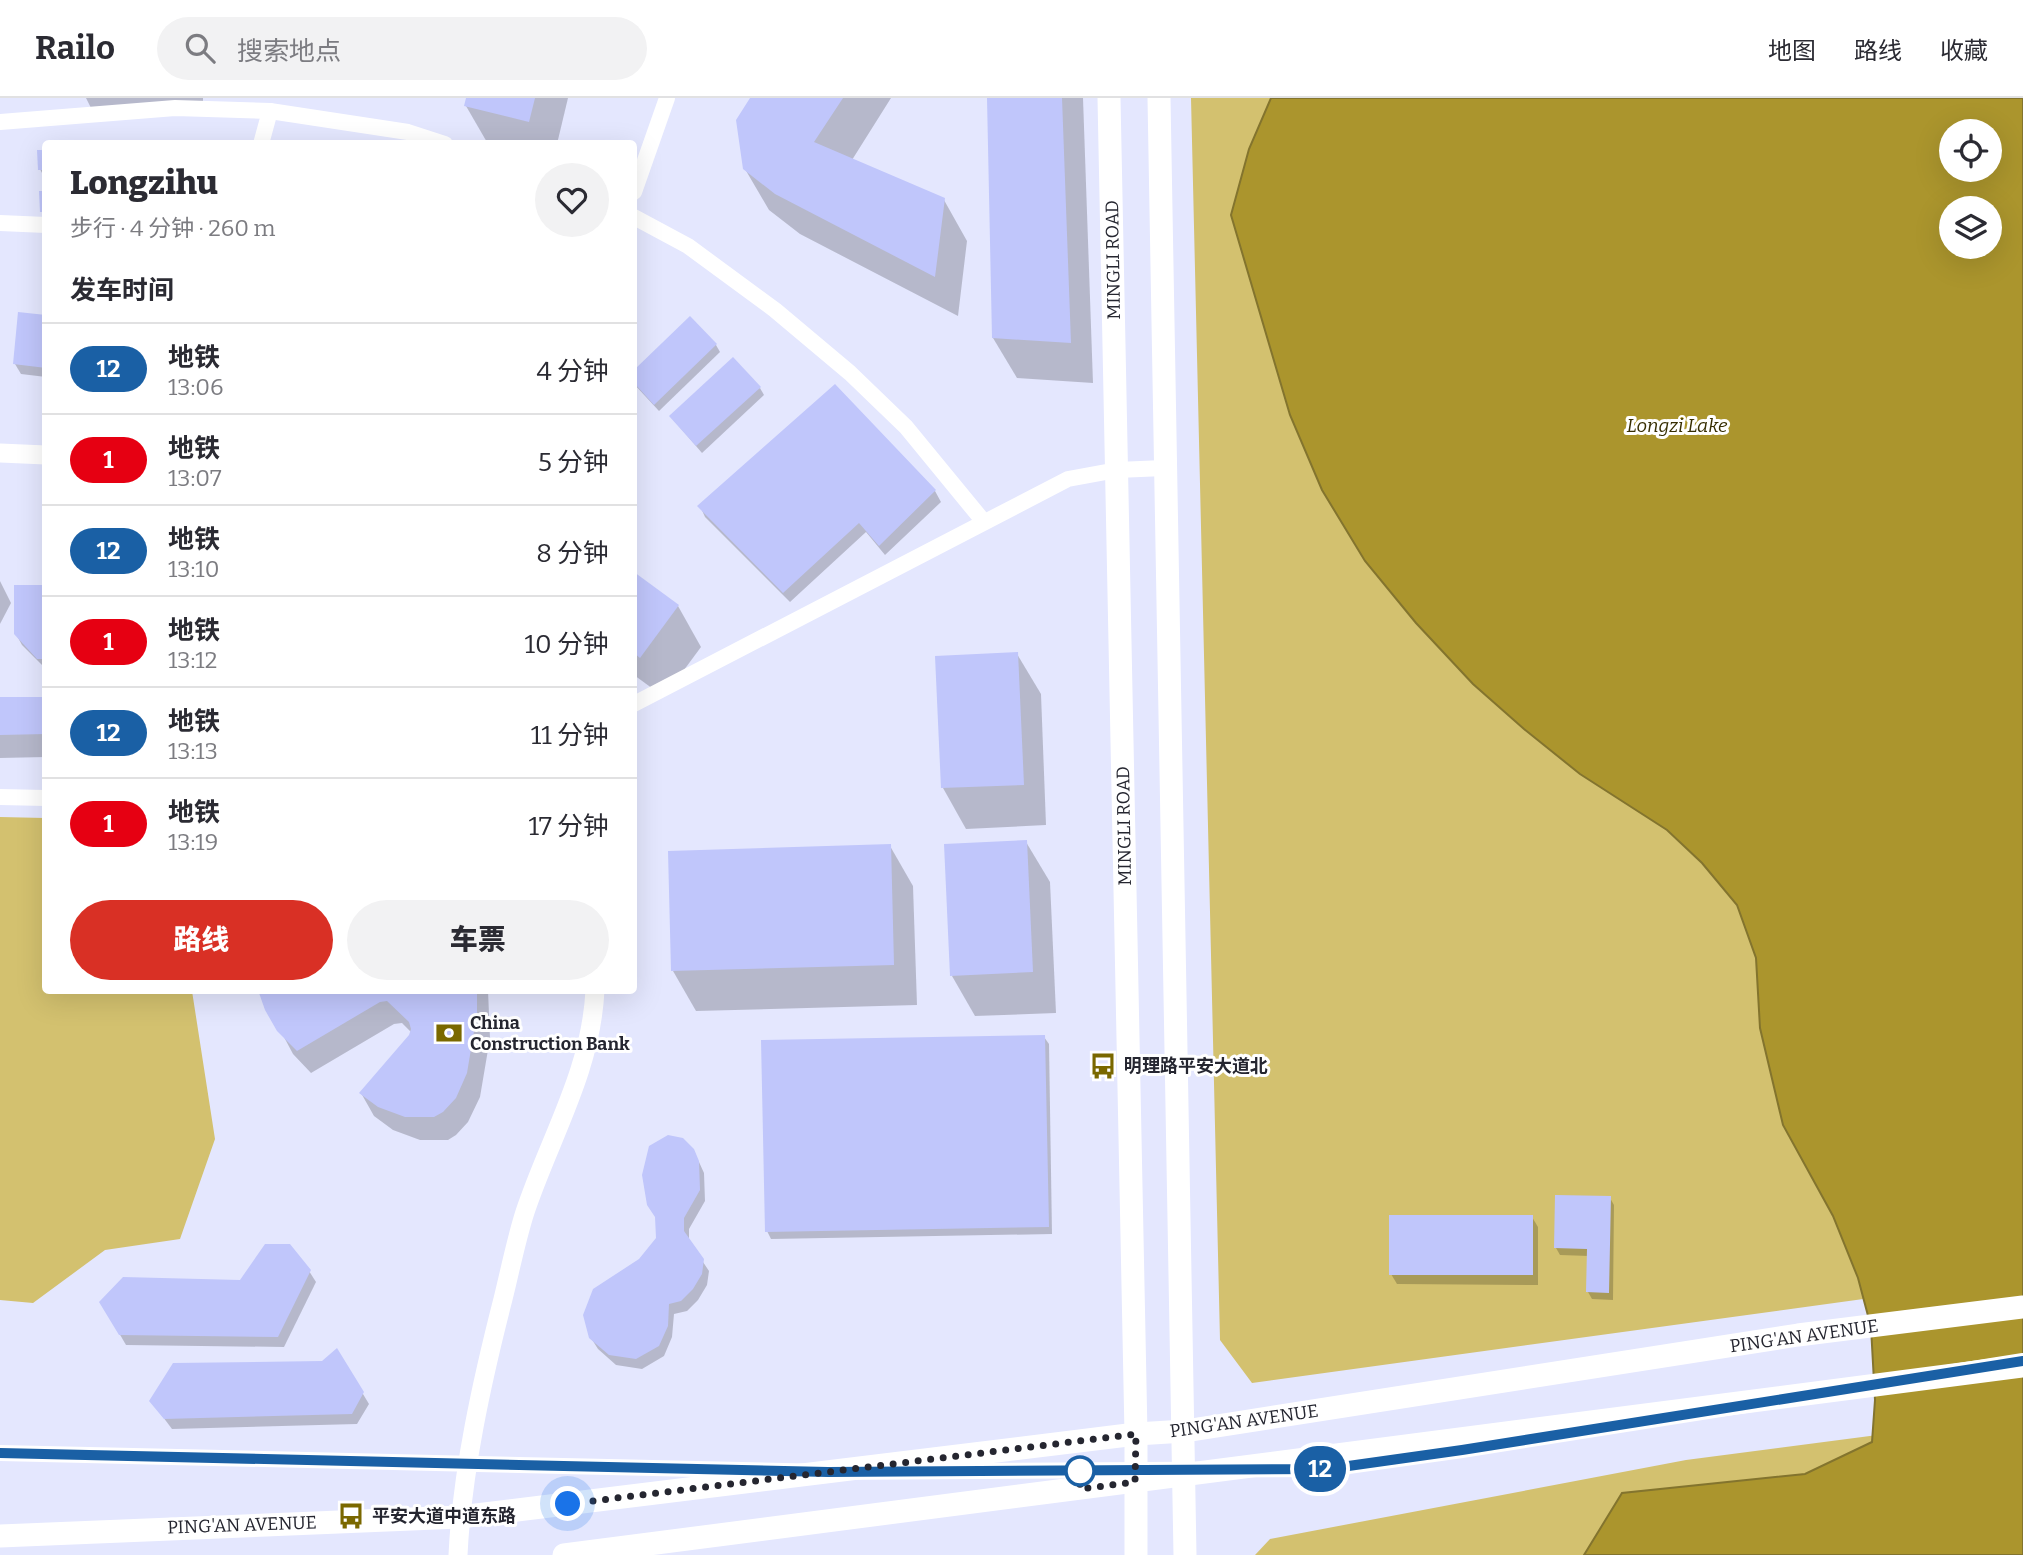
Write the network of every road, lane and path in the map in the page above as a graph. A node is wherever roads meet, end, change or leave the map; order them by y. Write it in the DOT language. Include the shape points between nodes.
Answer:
graph roads {
  1 [pos="667,98"];
  2 [pos="1109,98"];
  3 [pos="1159,98"];
  4 [pos="270,111"];
  5 [pos="0,122"];
  6 [pos="262,140"];
  7 [pos="433,140"];
  8 [pos="637,183"];
  9 [pos="637,219"];
  10 [pos="0,223"];
  11 [pos="42,225"];
  12 [pos="0,453"];
  13 [pos="42,455"];
  14 [pos="1164,468"];
  15 [pos="1118,470"];
  16 [pos="984,522"];
  17 [pos="637,702"];
  18 [pos="0,797"];
  19 [pos="42,798"];
  20 [pos="595,994"];
  21 [pos="2023,1307"];
  22 [pos="2023,1366"];
  23 [pos="1185,1431"];
  24 [pos="1136,1434"];
  25 [pos="1185,1475"];
  26 [pos="1135,1482"];
  27 [pos="460,1517"];
  28 [pos="0,1536"];
  29 [pos="458,1555"];
  30 [pos="564,1555"];
  31 [pos="1136,1555"];
  32 [pos="1185,1555"];
  1 -- 8 [label="street"];
  2 -- 15 [label="main road, MINGLI ROAD"];
  3 -- 14 [label="main road"];
  4 -- 5 [label="street" via="175,108"];
  4 -- 6 [label="street"];
  4 -- 7 [label="street" via="408,132"];
  9 -- 16 [label="street" via="688,246 850,373 906,427"];
  10 -- 11 [label="street"];
  12 -- 13 [label="street"];
  14 -- 15 [label="street"];
  14 -- 23 [label="main road"];
  15 -- 16 [label="street" via="1068,478"];
  15 -- 24 [label="main road, MINGLI ROAD"];
  16 -- 17 [label="street"];
  18 -- 19 [label="street"];
  20 -- 27 [label="street" via="576,1087 525,1212 487,1362"];
  21 -- 23 [label="main road, PING'AN AVENUE" via="1798,1335"];
  22 -- 25 [label="main road"];
  23 -- 24 [label="main road, PING'AN AVENUE"];
  23 -- 25 [label="main road"];
  24 -- 26 [label="main road, MINGLI ROAD"];
  24 -- 27 [label="main road, PING'AN AVENUE"];
  25 -- 26 [label="main road"];
  25 -- 32 [label="main road"];
  26 -- 30 [label="main road"];
  26 -- 31 [label="main road, MINGLI ROAD"];
  27 -- 28 [label="main road, PING'AN AVENUE"];
  27 -- 29 [label="street"];
}
